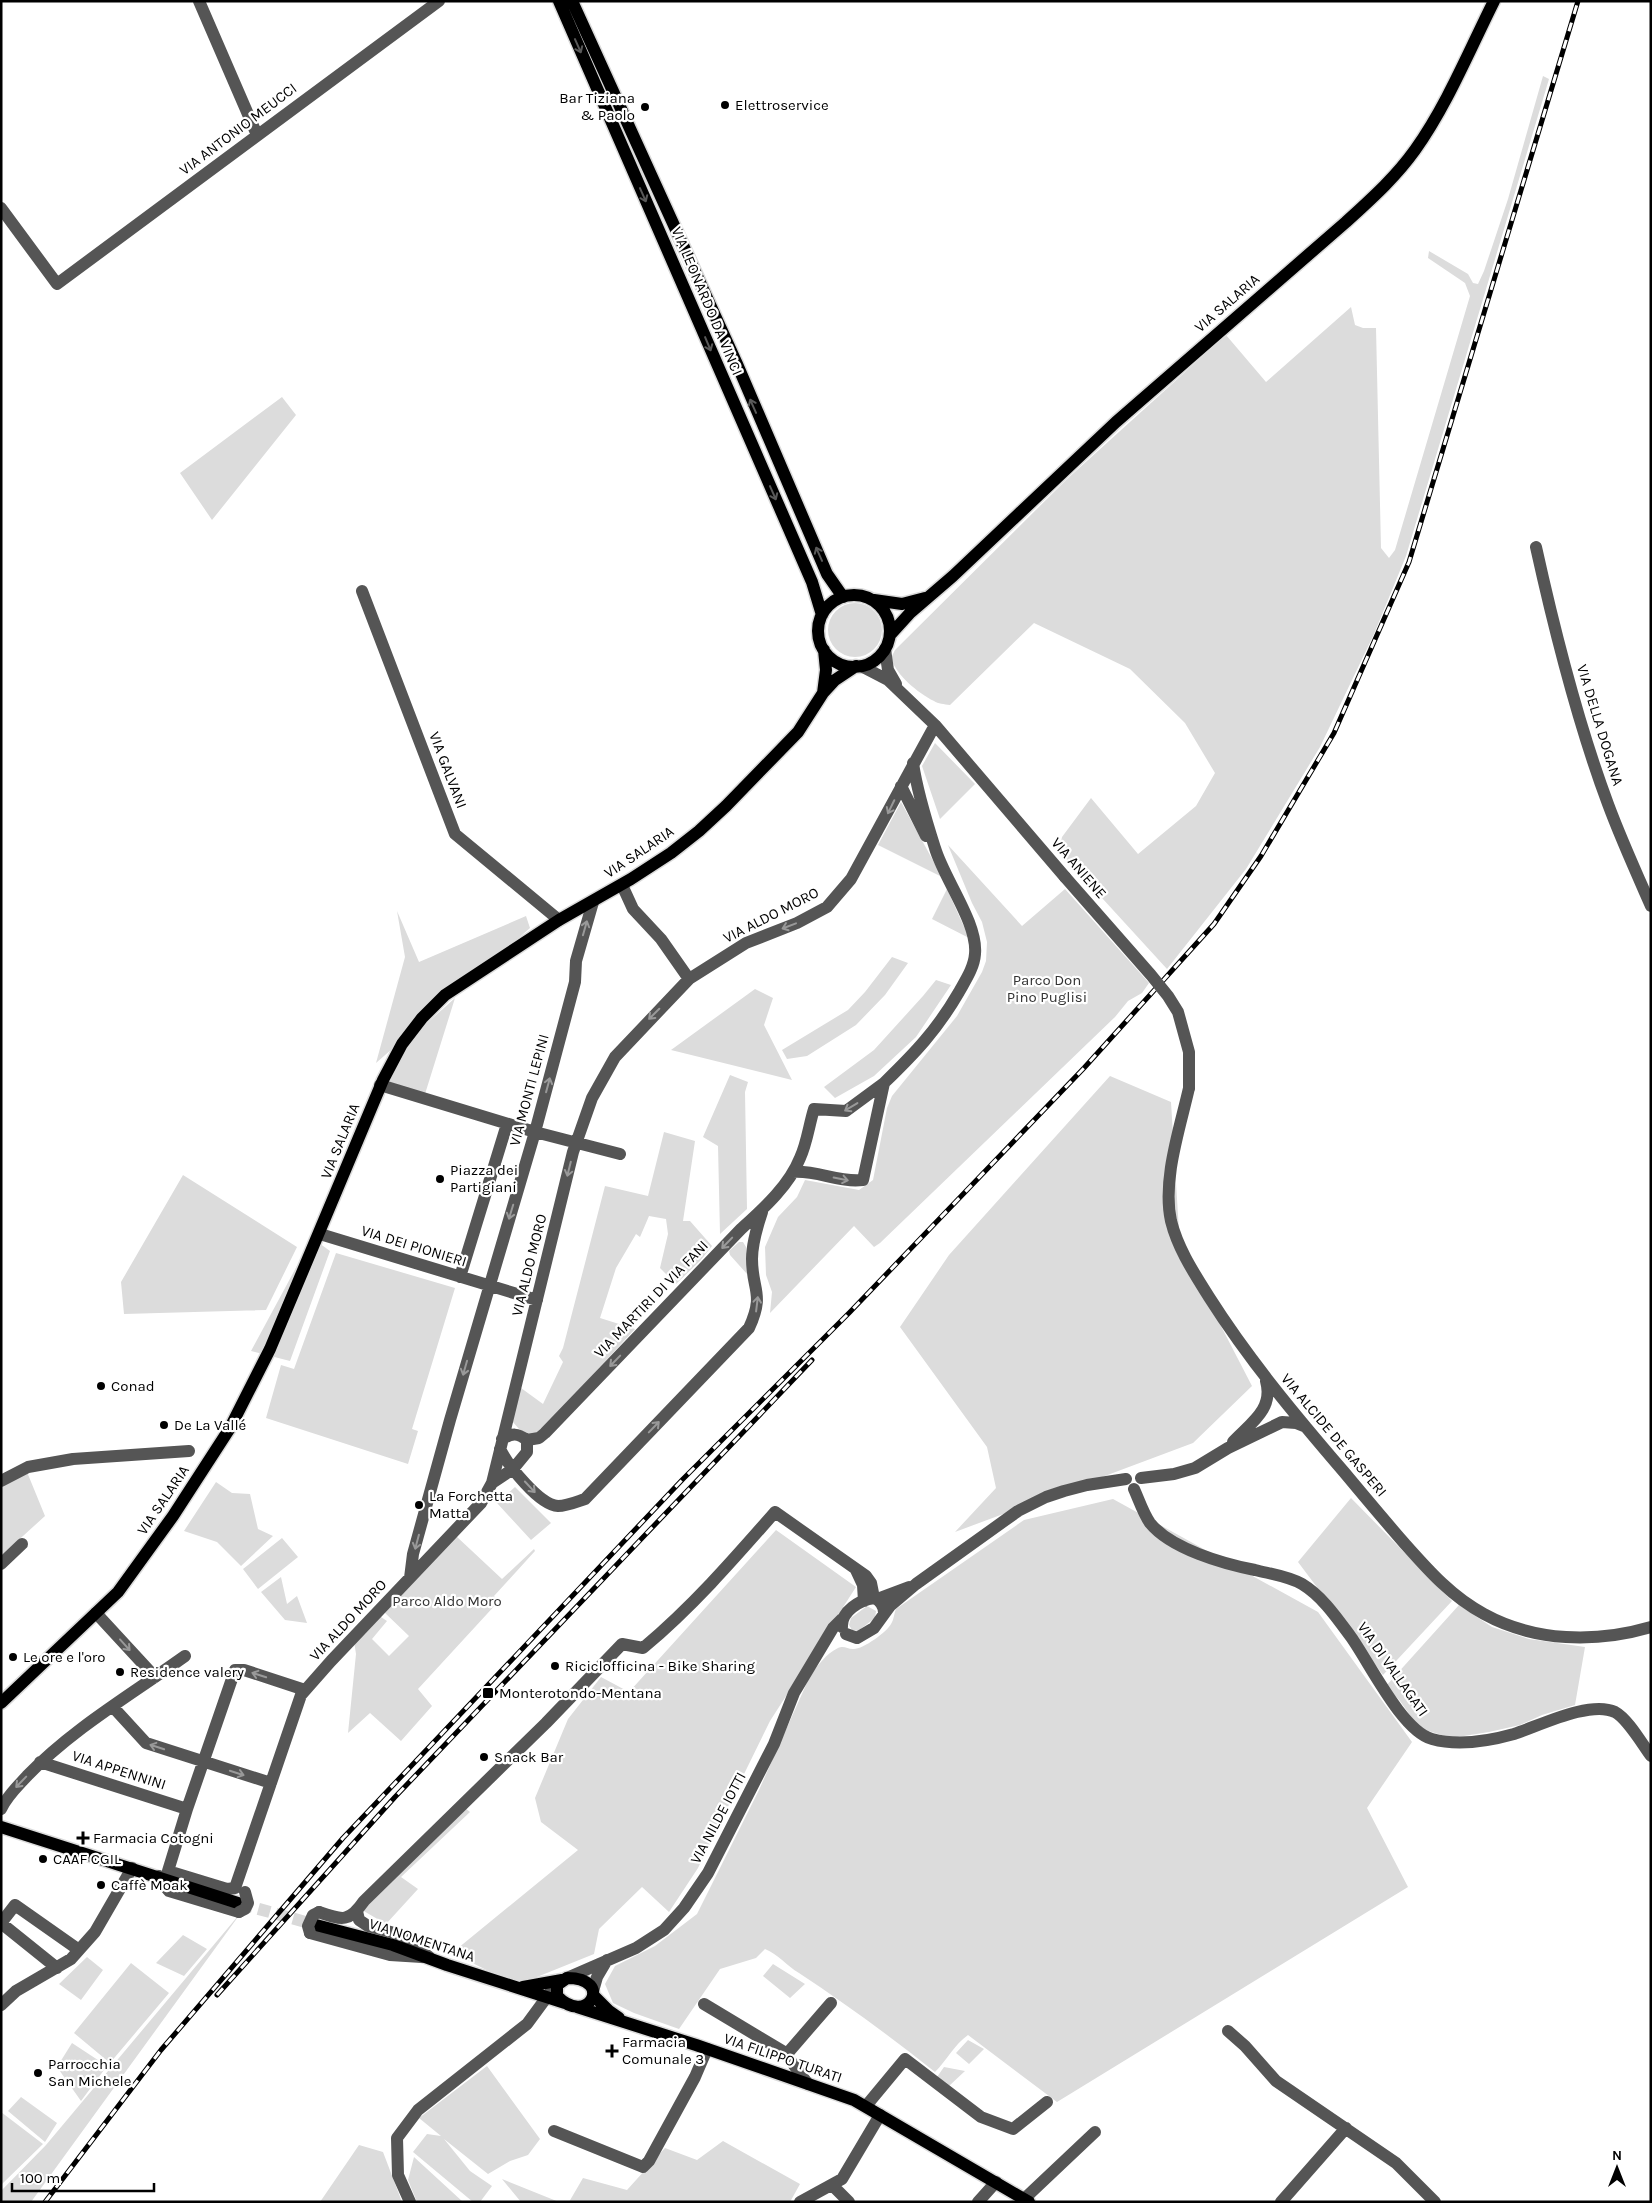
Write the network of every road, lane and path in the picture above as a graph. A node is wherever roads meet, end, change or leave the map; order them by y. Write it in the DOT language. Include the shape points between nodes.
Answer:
graph roads {
  1 [pos="199,1"];
  2 [pos="439,1"];
  3 [pos="559,1"];
  4 [pos="572,1"];
  5 [pos="1494,1"];
  6 [pos="257,135"];
  7 [pos="1,208"];
  8 [pos="1536,547"];
  9 [pos="362,591"];
  10 [pos="933,593"];
  11 [pos="842,597"];
  12 [pos="872,599"];
  13 [pos="822,615"];
  14 [pos="890,634"];
  15 [pos="885,649"];
  16 [pos="824,650"];
  17 [pos="859,666"];
  18 [pos="900,690"];
  19 [pos="823,693"];
  20 [pos="935,725"];
  21 [pos="913,763"];
  22 [pos="901,786"];
  23 [pos="935,848"];
  24 [pos="622,885"];
  25 [pos="592,902"];
  26 [pos="1651,906"];
  27 [pos="559,920"];
  28 [pos="689,979"];
  29 [pos="884,1083"];
  30 [pos="380,1085"];
  31 [pos="1189,1088"];
  32 [pos="507,1124"];
  33 [pos="535,1132"];
  34 [pos="576,1142"];
  35 [pos="620,1154"];
  36 [pos="793,1172"];
  37 [pos="763,1210"];
  38 [pos="326,1235"];
  39 [pos="460,1277"];
  40 [pos="489,1286"];
  41 [pos="537,1300"];
  42 [pos="1266,1378"];
  43 [pos="1287,1404"];
  44 [pos="1267,1405"];
  45 [pos="508,1414"];
  46 [pos="1282,1422"];
  47 [pos="1307,1428"];
  48 [pos="523,1437"];
  49 [pos="501,1444"];
  50 [pos="1228,1448"];
  51 [pos="189,1451"];
  52 [pos="513,1469"];
  53 [pos="1,1481"];
  54 [pos="492,1482"];
  55 [pos="1130,1484"];
  56 [pos="22,1544"];
  57 [pos="1,1564"];
  58 [pos="410,1578"];
  59 [pos="916,1584"];
  60 [pos="872,1599"];
  61 [pos="96,1613"];
  62 [pos="884,1613"];
  63 [pos="842,1618"];
  64 [pos="1651,1627"];
  65 [pos="846,1634"];
  66 [pos="185,1656"];
  67 [pos="818,1656"];
  68 [pos="155,1677"];
  69 [pos="305,1690"];
  70 [pos="1,1703"];
  71 [pos="113,1707"];
  72 [pos="1651,1756"];
  73 [pos="40,1762"];
  74 [pos="203,1762"];
  75 [pos="271,1784"];
  76 [pos="1,1809"];
  77 [pos="187,1809"];
  78 [pos="1,1827"];
  79 [pos="132,1868"];
  80 [pos="162,1874"];
  81 [pos="239,1879"];
  82 [pos="357,1911"];
  83 [pos="1,1923"];
  84 [pos="79,1950"];
  85 [pos="429,1959"];
  86 [pos="607,1960"];
  87 [pos="57,1968"];
  88 [pos="562,1981"];
  89 [pos="518,1988"];
  90 [pos="594,1993"];
  91 [pos="548,1997"];
  92 [pos="831,2003"];
  93 [pos="704,2004"];
  94 [pos="1,2005"];
  95 [pos="571,2005"];
  96 [pos="632,2026"];
  97 [pos="1228,2031"];
  98 [pos="707,2049"];
  99 [pos="786,2055"];
  100 [pos="808,2084"];
  101 [pos="1047,2102"];
  102 [pos="866,2106"];
  103 [pos="880,2115"];
  104 [pos="1346,2128"];
  105 [pos="554,2131"];
  106 [pos="1095,2132"];
  107 [pos="996,2182"];
  108 [pos="833,2186"];
  109 [pos="1027,2200"];
  110 [pos="410,2202"];
  111 [pos="800,2202"];
  112 [pos="849,2202"];
  113 [pos="978,2202"];
  114 [pos="1281,2202"];
  115 [pos="1435,2202"];
  1 -- 6 [label="street"];
  2 -- 6 [label="street, VIA ANTONIO MEUCCI"];
  3 -- 13 [label="main road, VIA LEONARDO DA VINCI, one-way" via="812,582"];
  11 -- 4 [label="main road, VIA LEONARDO DA VINCI, one-way" via="827,574 737,364"];
  5 -- 10 [label="main road, VIA SALARIA" via="1431,127 1382,189 1116,422"];
  6 -- 7 [label="street, VIA ANTONIO MEUCCI" via="57,284"];
  8 -- 26 [label="street, VIA DELLA DOGANA" via="1555,630 1594,764 1621,839"];
  9 -- 27 [label="street, VIA GALVANI" via="455,834"];
  10 -- 12 [label="main road, VIA SALARIA" via="902,604"];
  10 -- 14 [label="main road, VIA SALARIA"];
  11 -- 12 [label="main road, VIA SALARIA" via="853,594"];
  11 -- 13 [label="main road" via="827,607"];
  12 -- 14 [label="main road" via="886,614"];
  13 -- 16 [label="main road, VIA SALARIA" via="818,627"];
  14 -- 15 [label="main road, VIA SALARIA"];
  15 -- 17 [label="main road, VIA SALARIA" via="871,663"];
  15 -- 18 [label="street, VIA ANIENE" via="888,670"];
  16 -- 17 [label="main road" via="838,662"];
  16 -- 19 [label="main road, VIA SALARIA"];
  17 -- 18 [label="street, VIA ANIENE" via="881,675"];
  17 -- 19 [label="main road, VIA SALARIA" via="845,672"];
  18 -- 20 [label="street, VIA ANIENE"];
  19 -- 24 [label="main road, VIA SALARIA" via="798,732 726,806 671,853"];
  20 -- 21 [label="street, VIA ALDO MORO"];
  20 -- 31 [label="street, VIA ANIENE, bridge" via="1173,1004 1187,1042"];
  21 -- 22 [label="street, VIA ALDO MORO"];
  21 -- 23 [label="street" via="915,781"];
  22 -- 23 [label="street" via="926,838"];
  22 -- 28 [label="street, VIA ALDO MORO, one-way" via="851,879 827,907 746,943"];
  23 -- 29 [label="street, VIA MARTIRI DI VIA FANI" via="972,930 975,955 970,973 940,1024"];
  24 -- 25 [label="main road, VIA SALARIA"];
  24 -- 28 [label="street" via="633,909 661,939"];
  25 -- 27 [label="main road, VIA SALARIA"];
  33 -- 25 [label="street, VIA MONTI LEPINI, one-way" via="575,982 576,961"];
  27 -- 30 [label="main road, VIA SALARIA" via="445,995 402,1044"];
  28 -- 34 [label="street, VIA ALDO MORO, one-way" via="615,1057 592,1098"];
  29 -- 36 [label="street, VIA MARTIRI DI VIA FANI, one-way" via="846,1111 814,1109 801,1157"];
  36 -- 29 [label="street, one-way" via="863,1180"];
  30 -- 32 [label="street"];
  30 -- 38 [label="main road, VIA SALARIA"];
  31 -- 42 [label="street, VIA ALCIDE DE GASPERI" via="1169,1186 1172,1223 1190,1267 1236,1339"];
  32 -- 33 [label="street"];
  32 -- 39 [label="street"];
  33 -- 34 [label="street"];
  33 -- 40 [label="street, VIA MONTI LEPINI, one-way"];
  34 -- 35 [label="street"];
  34 -- 41 [label="street, VIA ALDO MORO, one-way"];
  36 -- 37 [label="street, VIA MARTIRI DI VIA FANI"];
  37 -- 48 [label="street, VIA MARTIRI DI VIA FANI, one-way" via="540,1438"];
  52 -- 37 [label="street, one-way" via="538,1496 556,1506 585,1499 748,1328 759,1298 752,1259 755,1233"];
  38 -- 39 [label="street, VIA DEI PIONIERI"];
  38 -- 61 [label="main road, VIA SALARIA" via="230,1428 134,1573"];
  39 -- 40 [label="street, VIA DEI PIONIERI"];
  40 -- 41 [label="street"];
  40 -- 58 [label="street, VIA MONTI LEPINI, one-way" via="413,1554"];
  41 -- 45 [label="street, VIA ALDO MORO"];
  42 -- 43 [label="street, VIA ALCIDE DE GASPERI"];
  42 -- 44 [label="street"];
  43 -- 44 [label="street" via="1276,1402"];
  43 -- 46 [label="street"];
  43 -- 47 [label="street, VIA ALCIDE DE GASPERI"];
  44 -- 50 [label="street"];
  45 -- 48 [label="street" via="514,1428"];
  45 -- 49 [label="street, VIA ALDO MORO"];
  46 -- 47 [label="street"];
  46 -- 50 [label="street"];
  47 -- 64 [label="street, VIA ALCIDE DE GASPERI" via="1438,1581 1483,1614 1514,1627 1567,1637 1604,1637"];
  48 -- 49 [label="street, VIA MARTIRI DI VIA FANI" via="512,1434"];
  48 -- 52 [label="street" via="526,1452"];
  49 -- 52 [label="street"];
  49 -- 54 [label="street, VIA ALDO MORO"];
  50 -- 55 [label="street" via="1188,1470 1141,1478 1141,1485"];
  51 -- 53 [label="street" via="74,1459 28,1466"];
  52 -- 54 [label="street"];
  54 -- 58 [label="street, VIA ALDO MORO" via="481,1503"];
  55 -- 59 [label="street" via="1075,1488 1052,1494 1012,1515"];
  55 -- 72 [label="street, VIA DI VALLAGATI" via="1149,1521 1174,1542 1218,1560 1289,1578 1313,1593 1352,1638 1393,1702 1424,1736 1445,1741 1488,1740 1586,1710 1601,1709 1620,1715"];
  56 -- 57 [label="street"];
  58 -- 69 [label="street, VIA ALDO MORO"];
  59 -- 60 [label="street"];
  59 -- 62 [label="street"];
  60 -- 62 [label="street" via="884,1608"];
  60 -- 63 [label="street" via="856,1605"];
  60 -- 82 [label="street" via="856,1570 775,1512 673,1623 643,1648 622,1644"];
  61 -- 68 [label="street, one-way"];
  61 -- 70 [label="main road, VIA SALARIA"];
  62 -- 65 [label="street" via="881,1621 866,1634 857,1638"];
  63 -- 65 [label="street"];
  63 -- 67 [label="street, VIA NILDE IOTTI"];
  65 -- 67 [label="street, VIA NILDE IOTTI"];
  66 -- 68 [label="street"];
  67 -- 86 [label="street, VIA NILDE IOTTI" via="794,1693 774,1744 708,1872 684,1908 664,1930 636,1948"];
  68 -- 71 [label="street"];
  69 -- 74 [label="street, one-way" via="235,1670"];
  69 -- 75 [label="street, VIA ALDO MORO"];
  71 -- 73 [label="street"];
  74 -- 71 [label="street, one-way" via="146,1743"];
  73 -- 76 [label="street, one-way" via="6,1798"];
  73 -- 77 [label="street, VIA APPENNINI"];
  74 -- 75 [label="street, one-way"];
  74 -- 77 [label="street"];
  75 -- 81 [label="street, VIA ALDO MORO"];
  77 -- 80 [label="street"];
  78 -- 79 [label="main road"];
  79 -- 80 [label="main road"];
  79 -- 84 [label="street" via="95,1932"];
  80 -- 81 [label="street" via="227,1890 235,1888"];
  80 -- 81 [label="street" via="168,1891 242,1903"];
  82 -- 85 [label="street" via="359,1920 368,1926 402,1935"];
  82 -- 85 [label="street, bridge" via="346,1919 319,1912 312,1915 308,1926 385,1954"];
  83 -- 84 [label="street" via="15,1905"];
  83 -- 87 [label="street"];
  84 -- 87 [label="street"];
  85 -- 89 [label="main road, VIA NOMENTANA"];
  86 -- 88 [label="street, VIA NILDE IOTTI"];
  86 -- 90 [label="street" via="597,1977"];
  87 -- 94 [label="street" via="16,1991"];
  88 -- 89 [label="main road, VIA NOMENTANA"];
  88 -- 90 [label="main road, VIA FILIPPO TURATI" via="584,1981"];
  88 -- 91 [label="street"];
  88 -- 95 [label="main road" via="556,1996"];
  89 -- 91 [label="main road, VIA NOMENTANA"];
  90 -- 95 [label="main road" via="586,2006"];
  90 -- 96 [label="main road, VIA FILIPPO TURATI" via="609,2011"];
  91 -- 95 [label="main road, VIA NOMENTANA"];
  91 -- 110 [label="street" via="527,2024 418,2110 397,2138 398,2175"];
  92 -- 99 [label="street"];
  93 -- 99 [label="street"];
  95 -- 96 [label="main road, VIA FILIPPO TURATI"];
  96 -- 98 [label="main road, VIA FILIPPO TURATI"];
  97 -- 104 [label="street" via="1276,2081"];
  98 -- 100 [label="main road, VIA FILIPPO TURATI"];
  98 -- 105 [label="street" via="695,2077 643,2167"];
  99 -- 100 [label="street"];
  100 -- 102 [label="main road, VIA FILIPPO TURATI"];
  101 -- 102 [label="street" via="1013,2129 980,2117 905,2059"];
  102 -- 103 [label="main road, VIA FILIPPO TURATI"];
  103 -- 107 [label="main road, VIA FILIPPO TURATI"];
  103 -- 108 [label="street" via="842,2179"];
  104 -- 114 [label="street"];
  104 -- 115 [label="street" via="1396,2163"];
  106 -- 109 [label="street"];
  107 -- 109 [label="main road, VIA FILIPPO TURATI"];
  107 -- 113 [label="street"];
  108 -- 111 [label="street"];
  108 -- 112 [label="street"];
}
